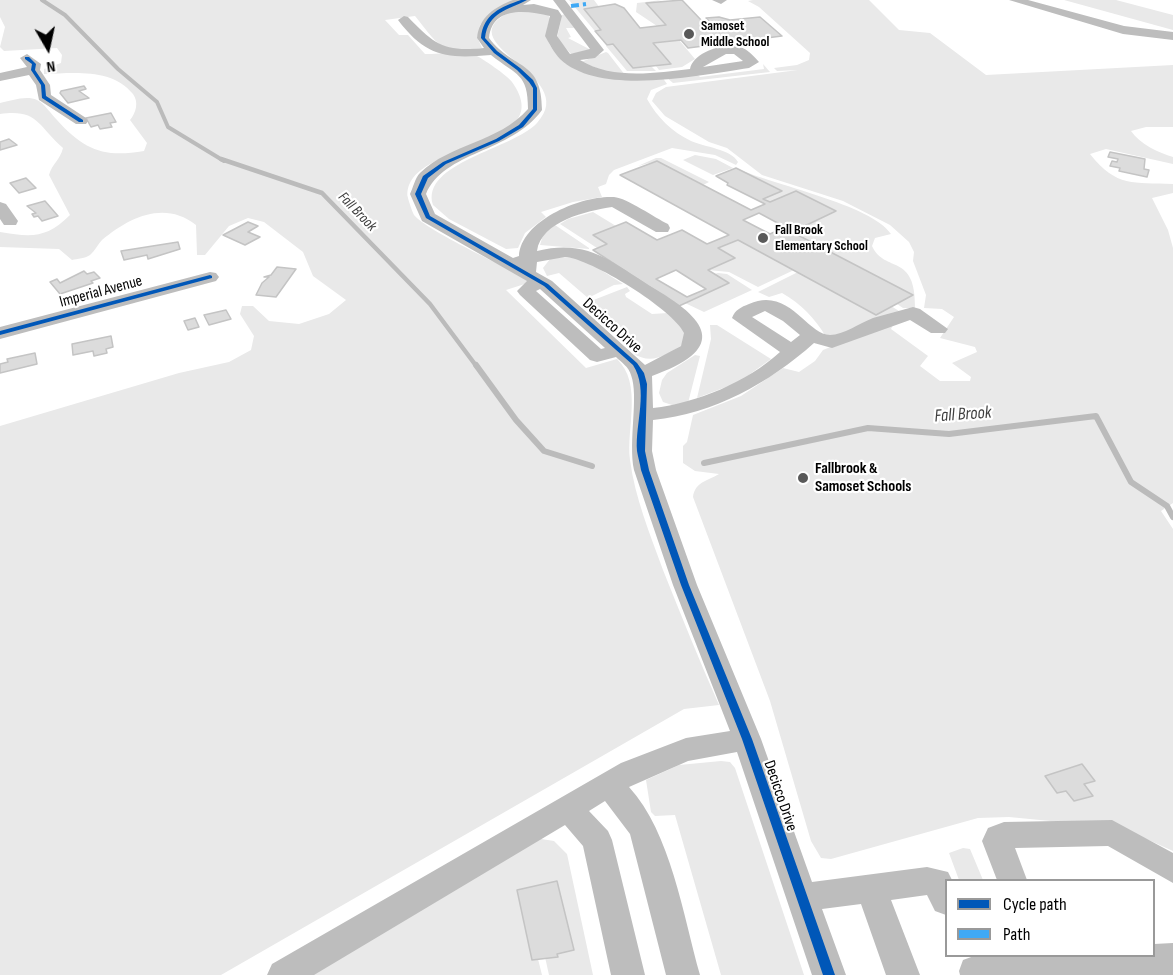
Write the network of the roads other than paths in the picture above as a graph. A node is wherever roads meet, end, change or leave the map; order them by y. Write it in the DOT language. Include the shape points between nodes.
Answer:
graph roads {
  1 [pos="525,0"];
  2 [pos="559,0"];
  3 [pos="1015,0"];
  4 [pos="503,9"];
  5 [pos="568,12"];
  6 [pos="554,13"];
  7 [pos="404,20"];
  8 [pos="1173,36"];
  9 [pos="493,51"];
  10 [pos="567,58"];
  11 [pos="697,70"];
  12 [pos="0,77"];
  13 [pos="81,121"];
  14 [pos="0,207"];
  15 [pos="10,221"];
  16 [pos="662,228"];
  17 [pos="528,269"];
  18 [pos="210,277"];
  19 [pos="938,329"];
  20 [pos="0,333"];
  21 [pos="810,336"];
  22 [pos="793,352"];
  23 [pos="641,373"];
  24 [pos="643,415"];
  25 [pos="747,739"];
  26 [pos="608,784"];
  27 [pos="568,808"];
  28 [pos="1173,869"];
  29 [pos="1012,879"];
  30 [pos="871,888"];
  31 [pos="801,898"];
  32 [pos="945,899"];
  33 [pos="1043,959"];
  34 [pos="1173,959"];
  35 [pos="974,967"];
  36 [pos="284,975"];
  37 [pos="628,975"];
  38 [pos="684,975"];
  39 [pos="829,975"];
  40 [pos="903,975"];
  1 -- 4 [label="street"];
  2 -- 5 [label="street"];
  3 -- 8 [label="street" via="1123,30"];
  4 -- 6 [label="street" via="534,8"];
  4 -- 9 [label="street" via="492,16 483,31 483,38"];
  5 -- 6 [label="street"];
  5 -- 10 [label="street" via="597,50 590,55"];
  6 -- 10 [label="street" via="551,36"];
  7 -- 9 [label="street" via="439,51"];
  9 -- 17 [label="street" via="531,82 536,108 510,133 432,171 420,184 419,206 428,217"];
  10 -- 11 [label="street" via="589,72 614,77"];
  12 -- 13 [label="street" via="30,64 43,85 45,97"];
  14 -- 15 [label="street"];
  16 -- 17 [label="street" via="619,203 608,202 546,224 530,241"];
  17 -- 23 [label="street, Decicco Drive" via="526,291 597,356 620,350"];
  17 -- 23 [label="street" via="561,252 590,256 684,317 693,332 688,349 677,359"];
  18 -- 20 [label="street, Imperial Avenue"];
  19 -- 21 [label="street" via="913,313 832,342"];
  21 -- 22 [label="street"];
  21 -- 22 [label="street" via="807,328 770,306 762,305 740,316"];
  22 -- 24 [label="street" via="722,397 680,412"];
  23 -- 24 [label="street, Decicco Drive"];
  24 -- 25 [label="street, Decicco Drive" via="641,451 645,470 685,585"];
  25 -- 26 [label="street" via="667,755"];
  25 -- 31 [label="street, Decicco Drive"];
  26 -- 27 [label="street"];
  26 -- 38 [label="street" via="644,831"];
  27 -- 36 [label="street"];
  27 -- 37 [label="street" via="597,840"];
  28 -- 29 [label="street" via="1112,834 999,837"];
  30 -- 31 [label="street"];
  30 -- 32 [label="street" via="936,882"];
  30 -- 40 [label="street"];
  31 -- 39 [label="street, Decicco Drive"];
  33 -- 34 [label="street"];
  33 -- 35 [label="street"];
}
